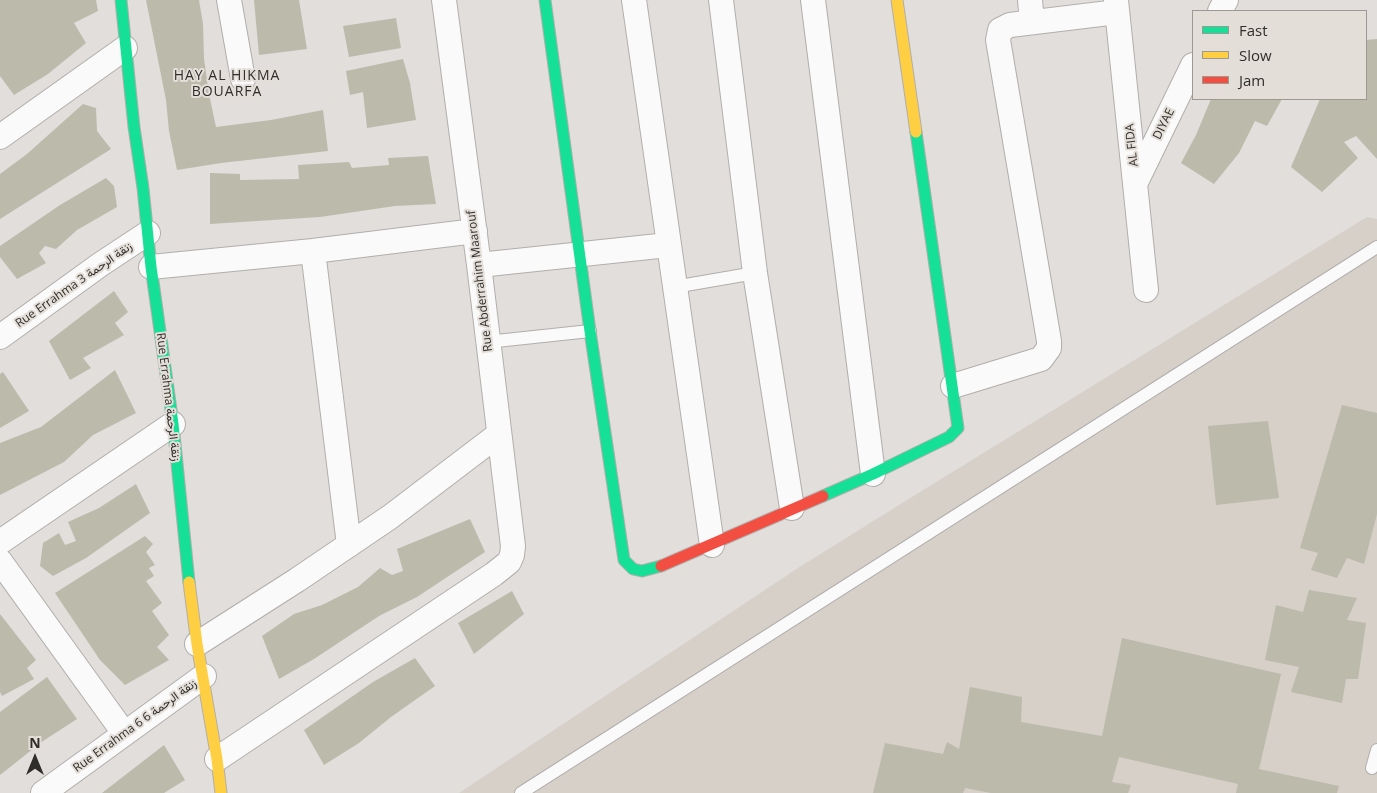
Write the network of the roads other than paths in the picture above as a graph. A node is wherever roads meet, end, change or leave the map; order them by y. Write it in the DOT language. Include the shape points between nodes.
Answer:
graph roads {
  1 [pos="121,0"];
  2 [pos="229,0"];
  3 [pos="444,0"];
  4 [pos="546,0"];
  5 [pos="634,0"];
  6 [pos="721,0"];
  7 [pos="813,0"];
  8 [pos="897,0"];
  9 [pos="1117,6"];
  10 [pos="1031,11"];
  11 [pos="125,48"];
  12 [pos="1192,67"];
  13 [pos="243,79"];
  14 [pos="0,136"];
  15 [pos="1136,182"];
  16 [pos="474,231"];
  17 [pos="148,233"];
  18 [pos="668,245"];
  19 [pos="1377,247"];
  20 [pos="313,250"];
  21 [pos="580,254"];
  22 [pos="479,265"];
  23 [pos="151,267"];
  24 [pos="755,273"];
  25 [pos="674,287"];
  26 [pos="1146,290"];
  27 [pos="590,331"];
  28 [pos="0,337"];
  29 [pos="488,342"];
  30 [pos="954,386"];
  31 [pos="173,424"];
  32 [pos="499,434"];
  33 [pos="873,474"];
  34 [pos="792,508"];
  35 [pos="0,542"];
  36 [pos="349,544"];
  37 [pos="712,545"];
  38 [pos="0,561"];
  39 [pos="197,644"];
  40 [pos="204,676"];
  41 [pos="124,733"];
  42 [pos="1377,750"];
  43 [pos="217,759"];
  44 [pos="1372,768"];
  45 [pos="43,793"];
  46 [pos="221,793"];
  47 [pos="521,793"];
  1 -- 11 [label="street, Rue Errahma زنقة الرحمة"];
  2 -- 13 [label="street"];
  3 -- 16 [label="street, Rue Abderrahim Maarouf"];
  4 -- 21 [label="street"];
  5 -- 18 [label="street"];
  6 -- 24 [label="street"];
  7 -- 33 [label="street"];
  8 -- 30 [label="street"];
  9 -- 10 [label="street"];
  9 -- 15 [label="street, AL FIDA"];
  10 -- 30 [label="street" via="1000,30 998,40 1048,348 1040,359"];
  11 -- 14 [label="street"];
  11 -- 17 [label="street, Rue Errahma زنقة الرحمة"];
  12 -- 15 [label="street, DIYAE"];
  15 -- 26 [label="street, AL FIDA"];
  16 -- 20 [label="street"];
  16 -- 22 [label="street, Rue Abderrahim Maarouf"];
  17 -- 23 [label="street, Rue Errahma زنقة الرحمة"];
  17 -- 28 [label="street, Rue Errahma 3 زنقة الرحمة"];
  18 -- 21 [label="street"];
  18 -- 25 [label="street"];
  19 -- 47 [label="lane"];
  20 -- 23 [label="street"];
  20 -- 36 [label="street"];
  21 -- 22 [label="street"];
  21 -- 27 [label="street"];
  22 -- 29 [label="street, Rue Abderrahim Maarouf"];
  23 -- 31 [label="street, Rue Errahma زنقة الرحمة"];
  24 -- 25 [label="lane"];
  24 -- 34 [label="street"];
  25 -- 37 [label="street"];
  27 -- 29 [label="lane"];
  27 -- 37 [label="street" via="624,560 633,569 642,571"];
  29 -- 32 [label="street, Rue Abderrahim Maarouf"];
  30 -- 33 [label="street" via="956,431"];
  31 -- 35 [label="street"];
  31 -- 39 [label="street, Rue Errahma زنقة الرحمة"];
  32 -- 36 [label="street"];
  32 -- 43 [label="street, Rue Abderrahim Maarouf" via="513,546 509,562"];
  33 -- 34 [label="street"];
  34 -- 37 [label="street"];
  36 -- 39 [label="street"];
  38 -- 41 [label="street"];
  39 -- 40 [label="street, Rue Errahma زنقة الرحمة"];
  40 -- 41 [label="street, Rue Errahma 6 6 زنقة الرحمة"];
  40 -- 43 [label="street, Rue Errahma زنقة الرحمة"];
  41 -- 45 [label="street, Rue Errahma 6 6 زنقة الرحمة"];
  42 -- 44 [label="lane"];
  43 -- 46 [label="street, Rue Errahma زنقة الرحمة"];
}
